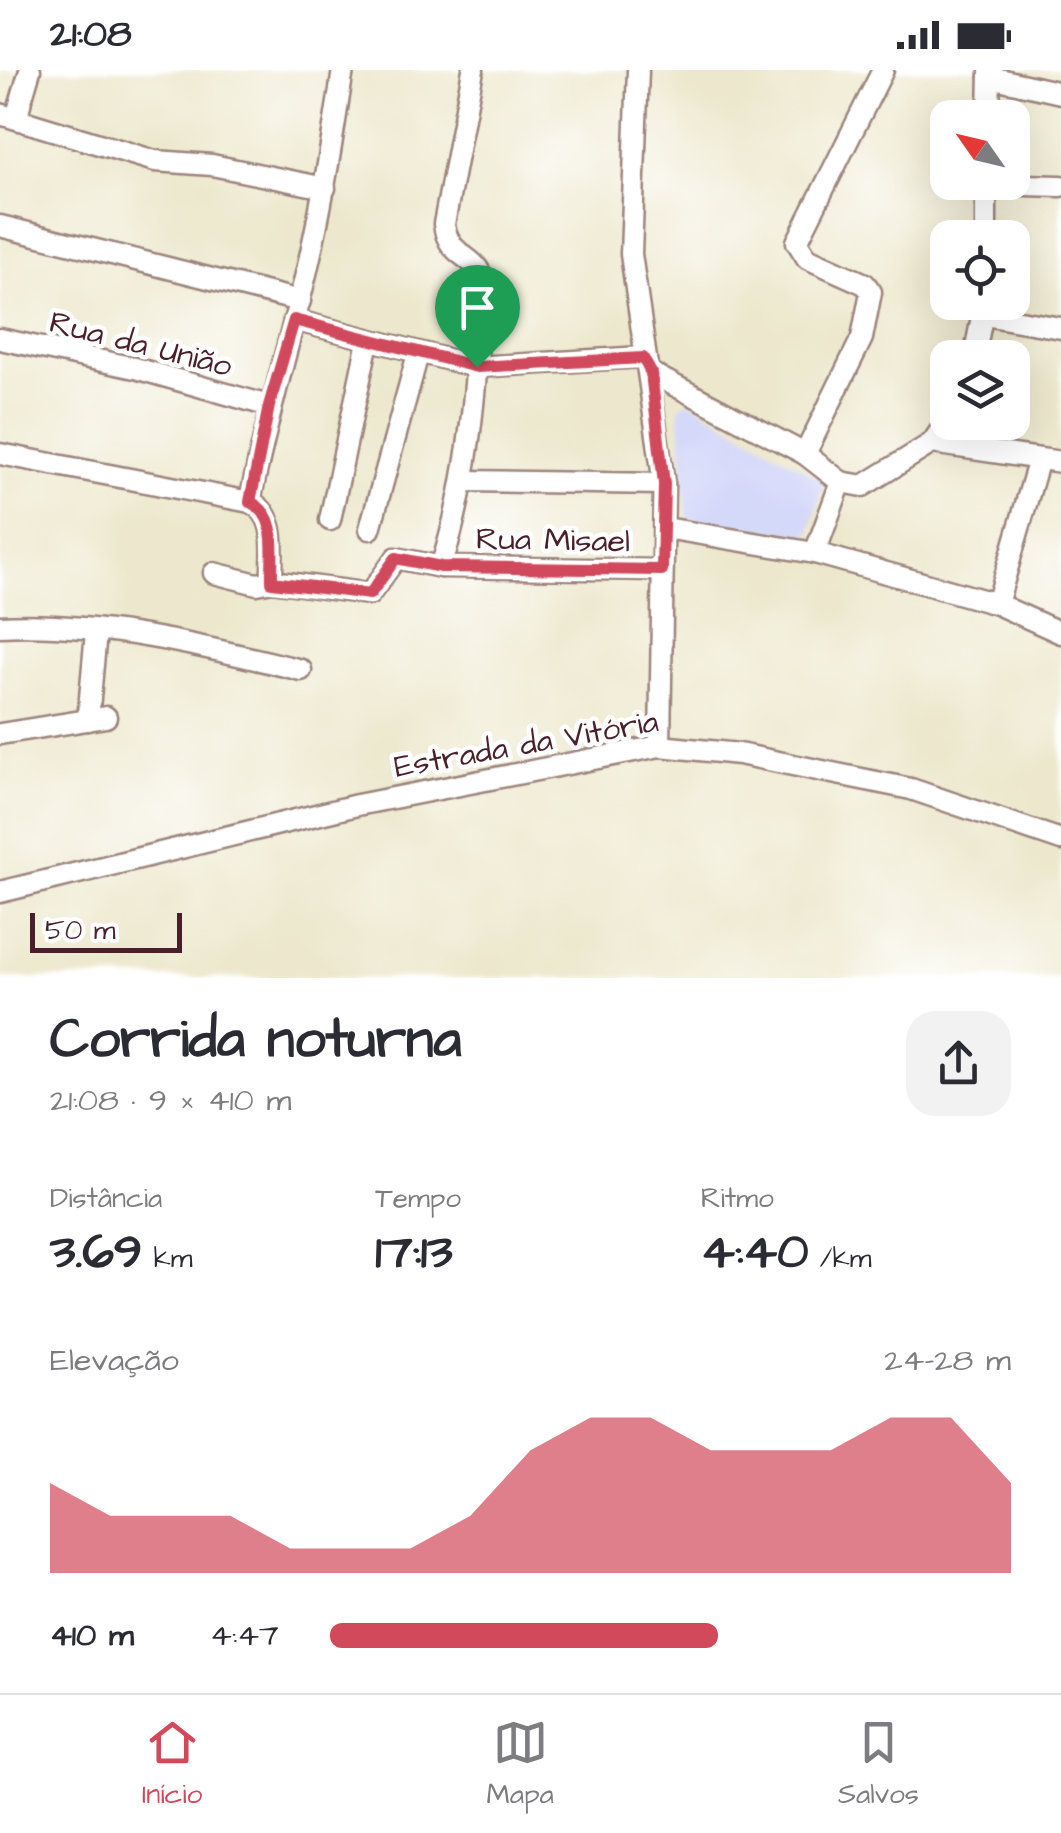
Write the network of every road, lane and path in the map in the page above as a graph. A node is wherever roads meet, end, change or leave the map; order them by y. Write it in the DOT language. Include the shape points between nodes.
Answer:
graph roads {
  1 [pos="30,70"];
  2 [pos="343,70"];
  3 [pos="472,70"];
  4 [pos="638,70"];
  5 [pos="883,70"];
  6 [pos="990,74"];
  7 [pos="1061,93"];
  8 [pos="989,100"];
  9 [pos="8,116"];
  10 [pos="1030,185"];
  11 [pos="1061,186"];
  12 [pos="325,188"];
  13 [pos="0,226"];
  14 [pos="297,310"];
  15 [pos="1029,320"];
  16 [pos="1061,328"];
  17 [pos="0,339"];
  18 [pos="368,341"];
  19 [pos="418,354"];
  20 [pos="647,365"];
  21 [pos="477,367"];
  22 [pos="269,406"];
  23 [pos="934,440"];
  24 [pos="932,443"];
  25 [pos="0,454"];
  26 [pos="804,454"];
  27 [pos="1039,459"];
  28 [pos="1061,462"];
  29 [pos="463,481"];
  30 [pos="841,482"];
  31 [pos="664,484"];
  32 [pos="250,502"];
  33 [pos="330,520"];
  34 [pos="665,528"];
  35 [pos="370,529"];
  36 [pos="815,553"];
  37 [pos="441,567"];
  38 [pos="662,570"];
  39 [pos="214,573"];
  40 [pos="272,582"];
  41 [pos="996,604"];
  42 [pos="0,626"];
  43 [pos="96,632"];
  44 [pos="1061,633"];
  45 [pos="301,670"];
  46 [pos="0,734"];
  47 [pos="660,746"];
  48 [pos="1061,840"];
  49 [pos="0,892"];
  1 -- 9 [label="street"];
  2 -- 12 [label="street"];
  3 -- 21 [label="street" via="444,224 454,252 482,278"];
  4 -- 20 [label="street" via="630,254"];
  5 -- 26 [label="street" via="802,228 798,250 871,292 862,338"];
  6 -- 7 [label="street"];
  6 -- 8 [label="street"];
  9 -- 12 [label="street" via="154,161 212,165"];
  10 -- 11 [label="street"];
  12 -- 14 [label="street"];
  13 -- 14 [label="street"];
  14 -- 18 [label="street"];
  14 -- 22 [label="street"];
  15 -- 16 [label="street"];
  17 -- 22 [label="street, Rua da União"];
  18 -- 19 [label="street"];
  18 -- 33 [label="street"];
  19 -- 21 [label="street"];
  19 -- 35 [label="street"];
  20 -- 21 [label="street"];
  20 -- 26 [label="street"];
  20 -- 31 [label="street"];
  21 -- 29 [label="street"];
  22 -- 32 [label="street"];
  23 -- 24 [label="street"];
  24 -- 27 [label="street"];
  24 -- 30 [label="street" via="863,486"];
  25 -- 32 [label="street"];
  26 -- 30 [label="street"];
  27 -- 28 [label="street"];
  27 -- 41 [label="street"];
  29 -- 31 [label="street"];
  29 -- 37 [label="street"];
  30 -- 36 [label="street"];
  31 -- 34 [label="street"];
  32 -- 40 [label="street" via="270,519"];
  34 -- 36 [label="street"];
  34 -- 38 [label="street"];
  36 -- 41 [label="street"];
  37 -- 38 [label="street, Rua Misael"];
  37 -- 40 [label="street, Rua Misael" via="396,558 370,594"];
  38 -- 47 [label="street"];
  39 -- 40 [label="street"];
  41 -- 44 [label="street"];
  42 -- 43 [label="street"];
  43 -- 45 [label="street" via="204,646"];
  43 -- 46 [label="street" via="97,719"];
  47 -- 48 [label="street, Estrada da Vitória" via="739,754 911,790"];
  47 -- 49 [label="street, Estrada da Vitória" via="358,804"];
}
